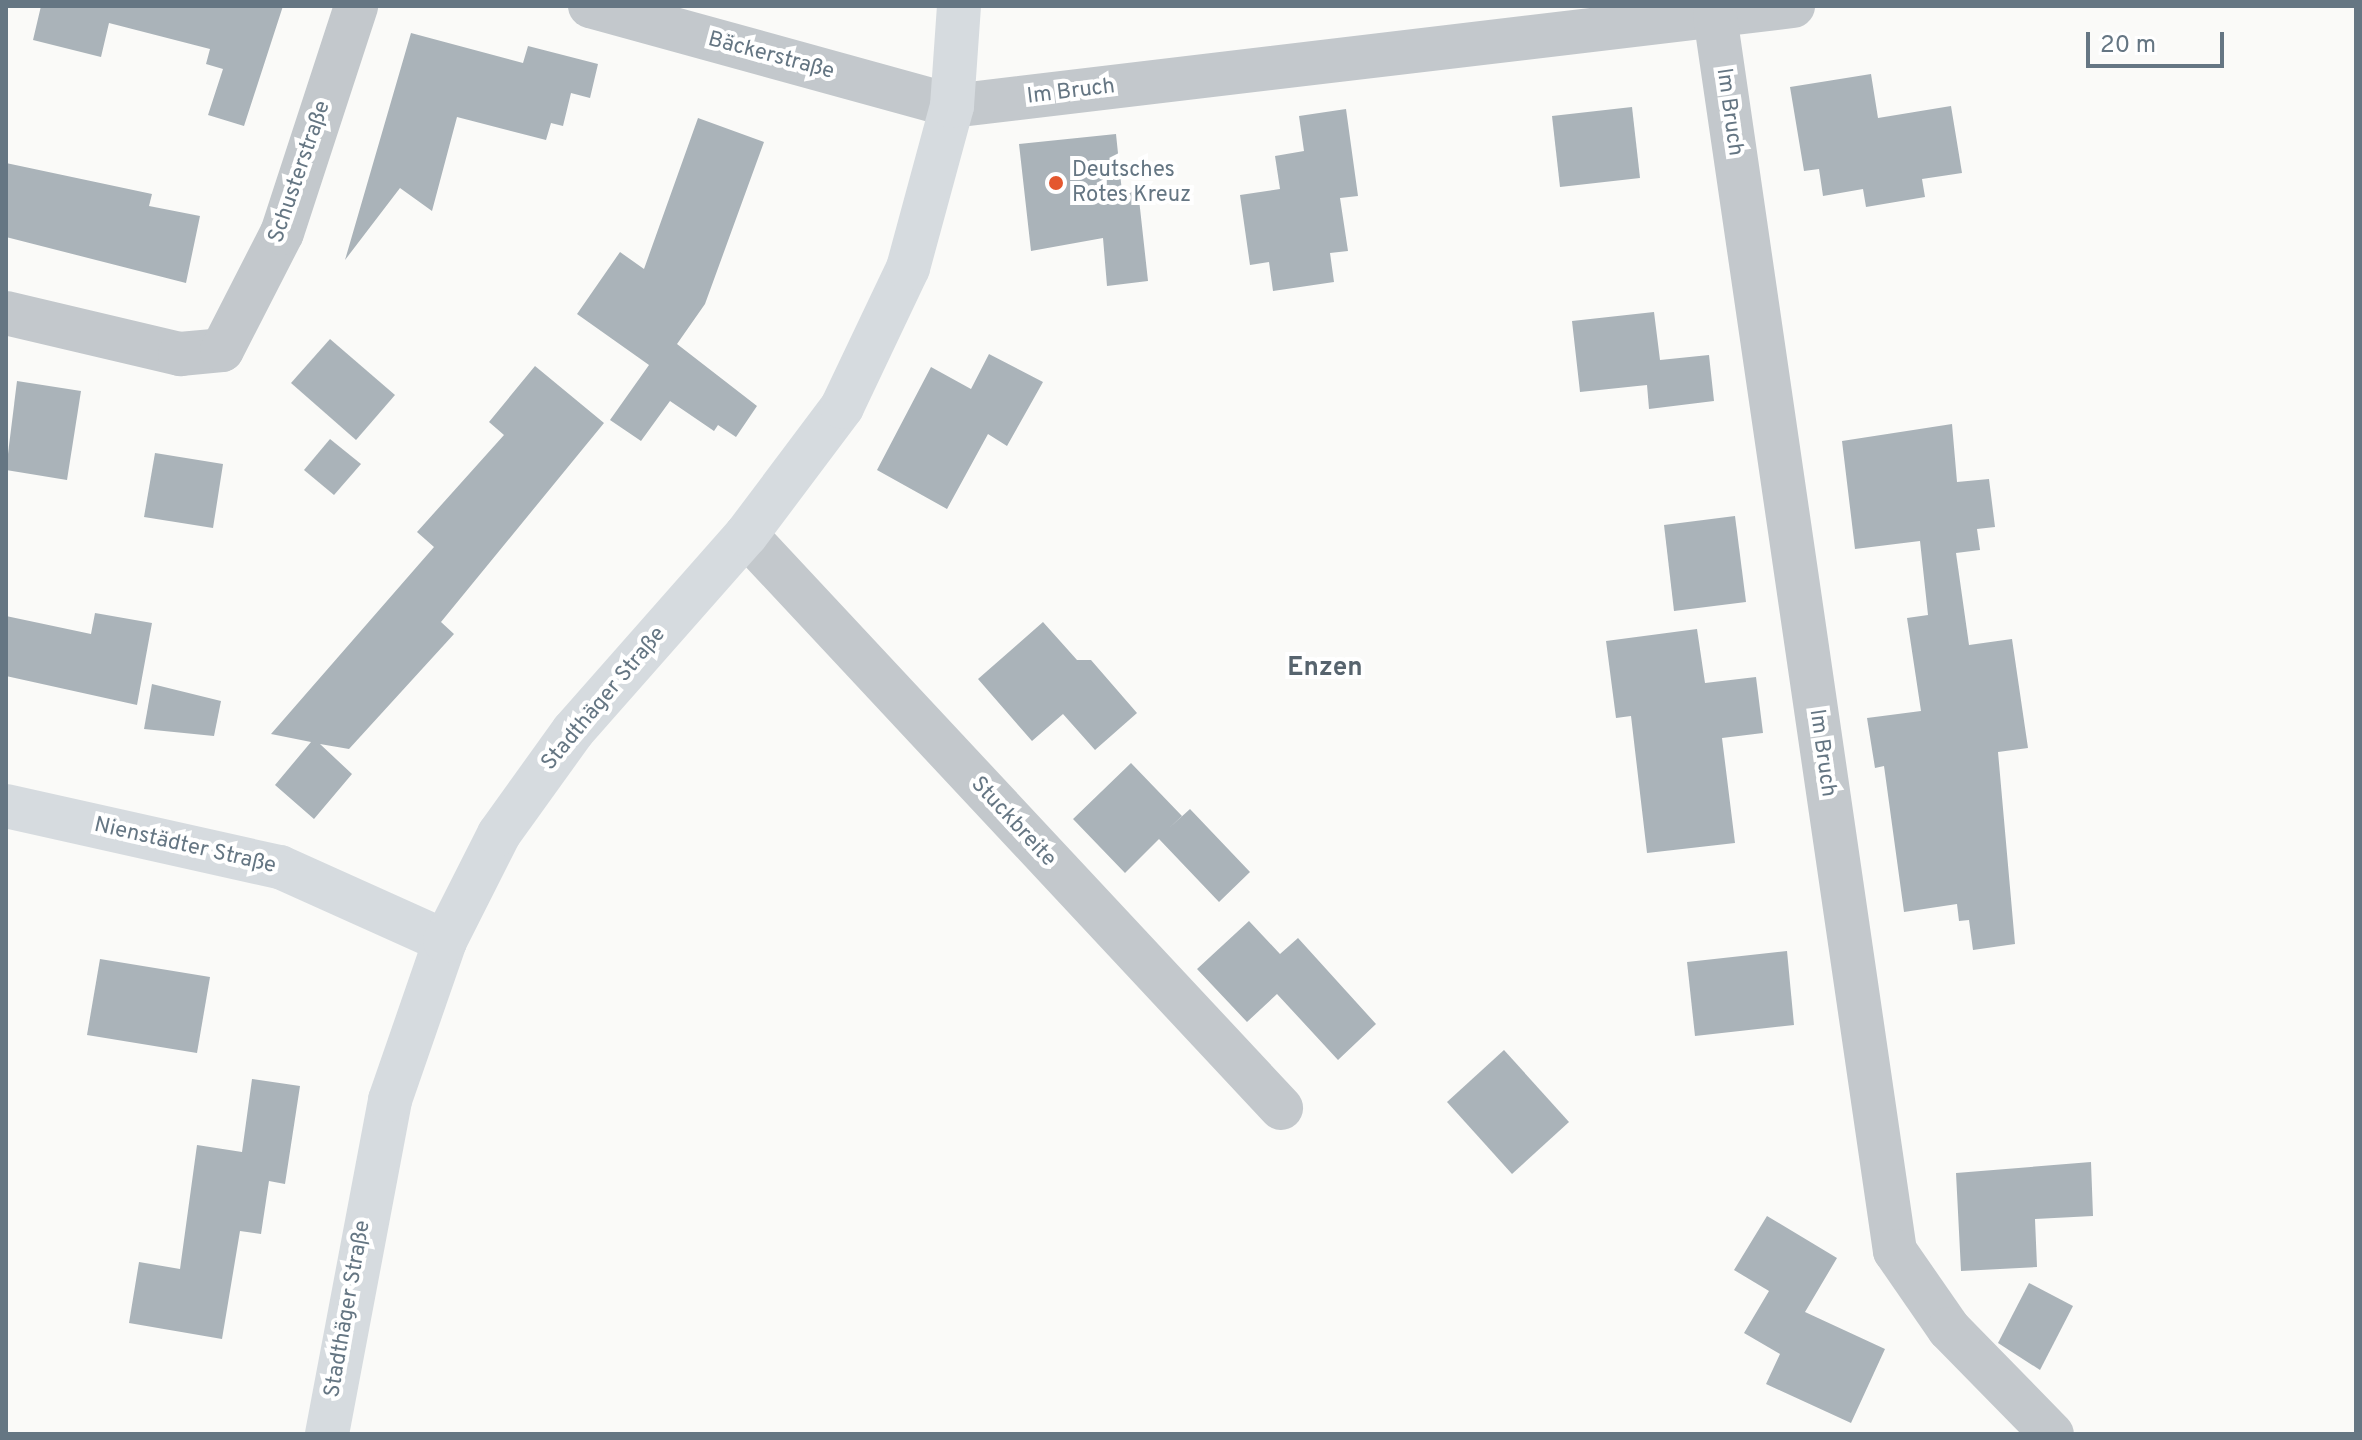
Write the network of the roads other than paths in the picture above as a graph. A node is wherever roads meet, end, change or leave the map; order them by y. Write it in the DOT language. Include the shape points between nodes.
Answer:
graph roads {
  1 [pos="356,6"];
  2 [pos="590,6"];
  3 [pos="959,6"];
  4 [pos="1793,6"];
  5 [pos="1715,16"];
  6 [pos="952,106"];
  7 [pos="6,313"];
  8 [pos="746,535"];
  9 [pos="6,806"];
  10 [pos="445,941"];
  11 [pos="1281,1108"];
  12 [pos="327,1434"];
  13 [pos="2052,1434"];
  1 -- 7 [label="street, Schusterstraße" via="282,233 222,350 180,354"];
  2 -- 6 [label="street, Bäckerstraße"];
  3 -- 6 [label="main road, Stadthäger Straße"];
  4 -- 5 [label="street, Im Bruch"];
  5 -- 6 [label="street, Im Bruch"];
  5 -- 13 [label="street, Im Bruch" via="1895,1251 1949,1329"];
  6 -- 8 [label="main road, Stadthäger Straße" via="908,268 842,407"];
  8 -- 10 [label="main road, Stadthäger Straße" via="573,731 499,834"];
  8 -- 11 [label="street, Stuckbreite"];
  9 -- 10 [label="main road, Nienstädter Straße" via="280,867"];
  10 -- 12 [label="main road, Stadthäger Straße" via="390,1100"];
}
